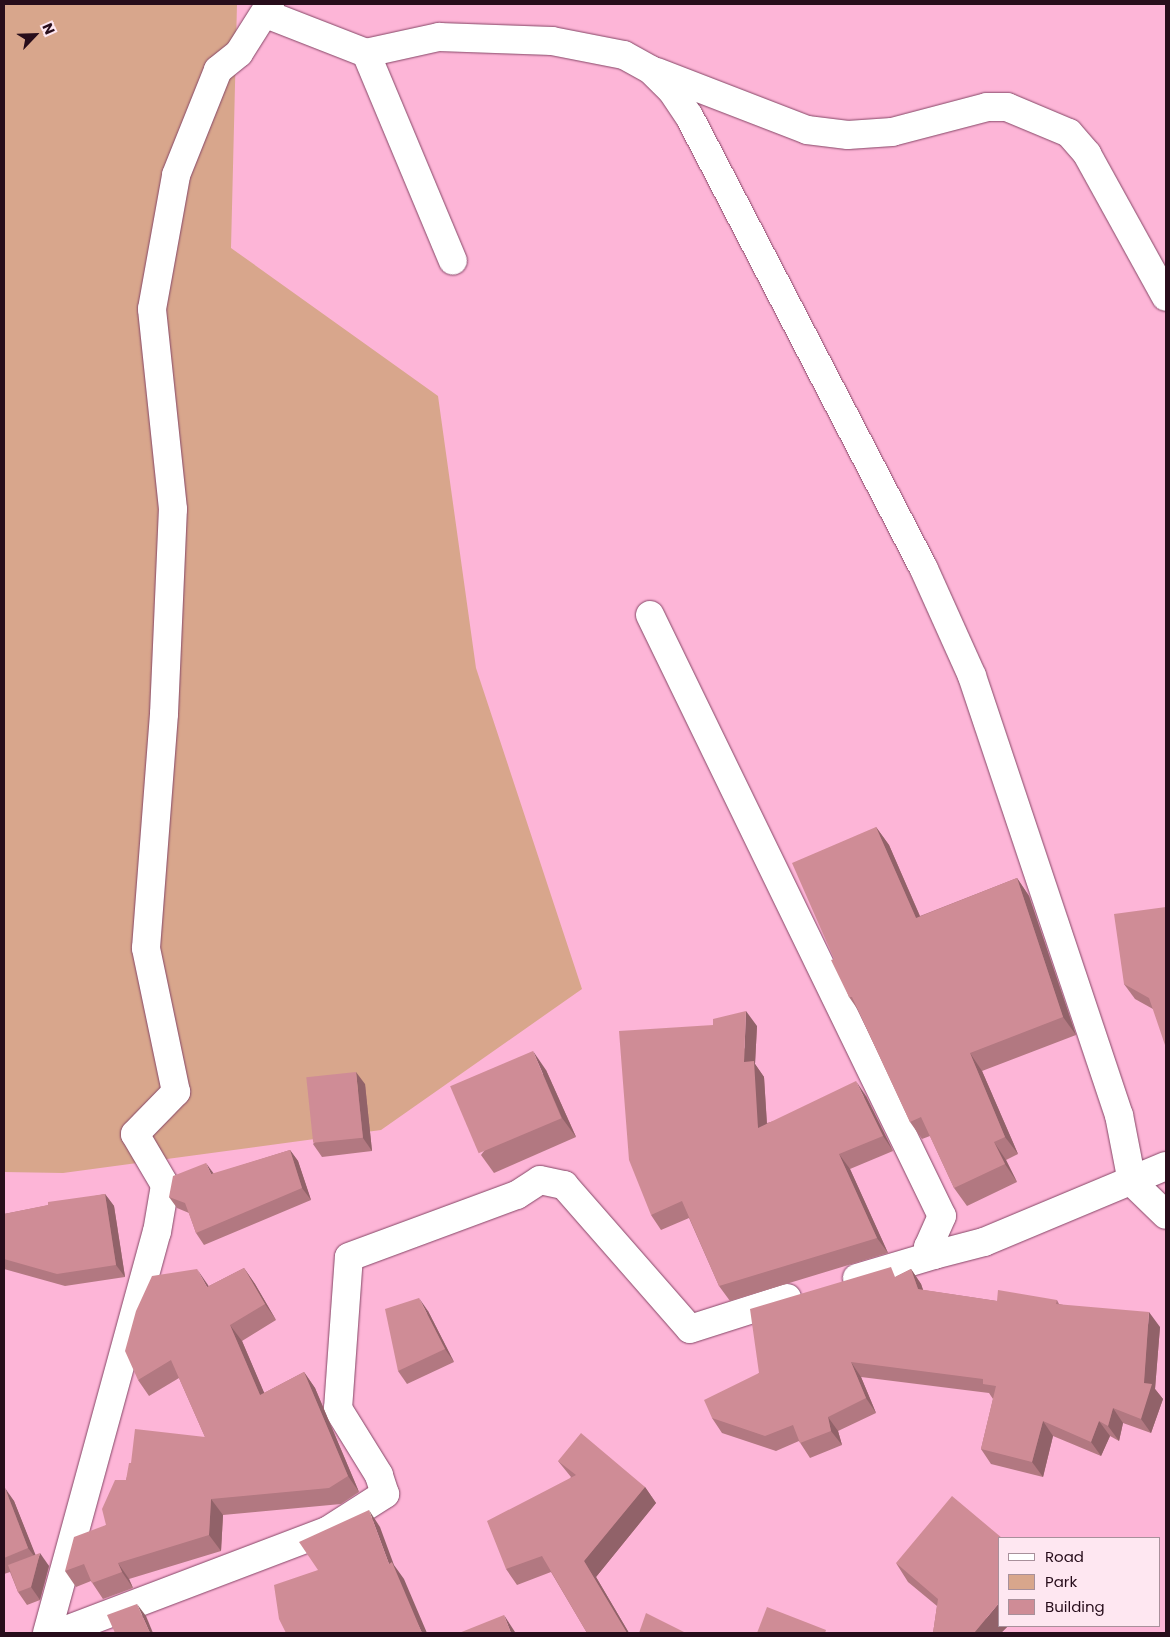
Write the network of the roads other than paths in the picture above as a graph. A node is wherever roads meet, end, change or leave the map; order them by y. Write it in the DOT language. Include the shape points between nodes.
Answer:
graph roads {
  1 [pos="268,9"];
  2 [pos="366,53"];
  3 [pos="651,70"];
  4 [pos="452,261"];
  5 [pos="1166,297"];
  6 [pos="650,615"];
  7 [pos="1166,1166"];
  8 [pos="1132,1182"];
  9 [pos="1166,1215"];
  10 [pos="934,1255"];
  11 [pos="47,1633"];
  12 [pos="58,1633"];
  1 -- 2 [label="street"];
  1 -- 11 [label="street" via="239,52 218,70 176,175 152,309 173,509 164,714 146,948 176,1092 135,1134 165,1185 164,1194 157,1232"];
  2 -- 3 [label="street" via="440,37 552,41 624,55"];
  2 -- 4 [label="street"];
  3 -- 5 [label="street" via="808,130 848,134 892,132 987,107 1007,107 1069,133 1087,154"];
  3 -- 8 [label="street" via="672,91 689,116 924,570 972,676 1119,1114"];
  6 -- 10 [label="street" via="942,1216 928,1247"];
  7 -- 8 [label="street"];
  8 -- 9 [label="street"];
  8 -- 10 [label="street" via="984,1242"];
  10 -- 12 [label="street" via="690,1329 564,1185 540,1180 517,1195 349,1257 338,1409 379,1475 385,1494 327,1531"];
}
